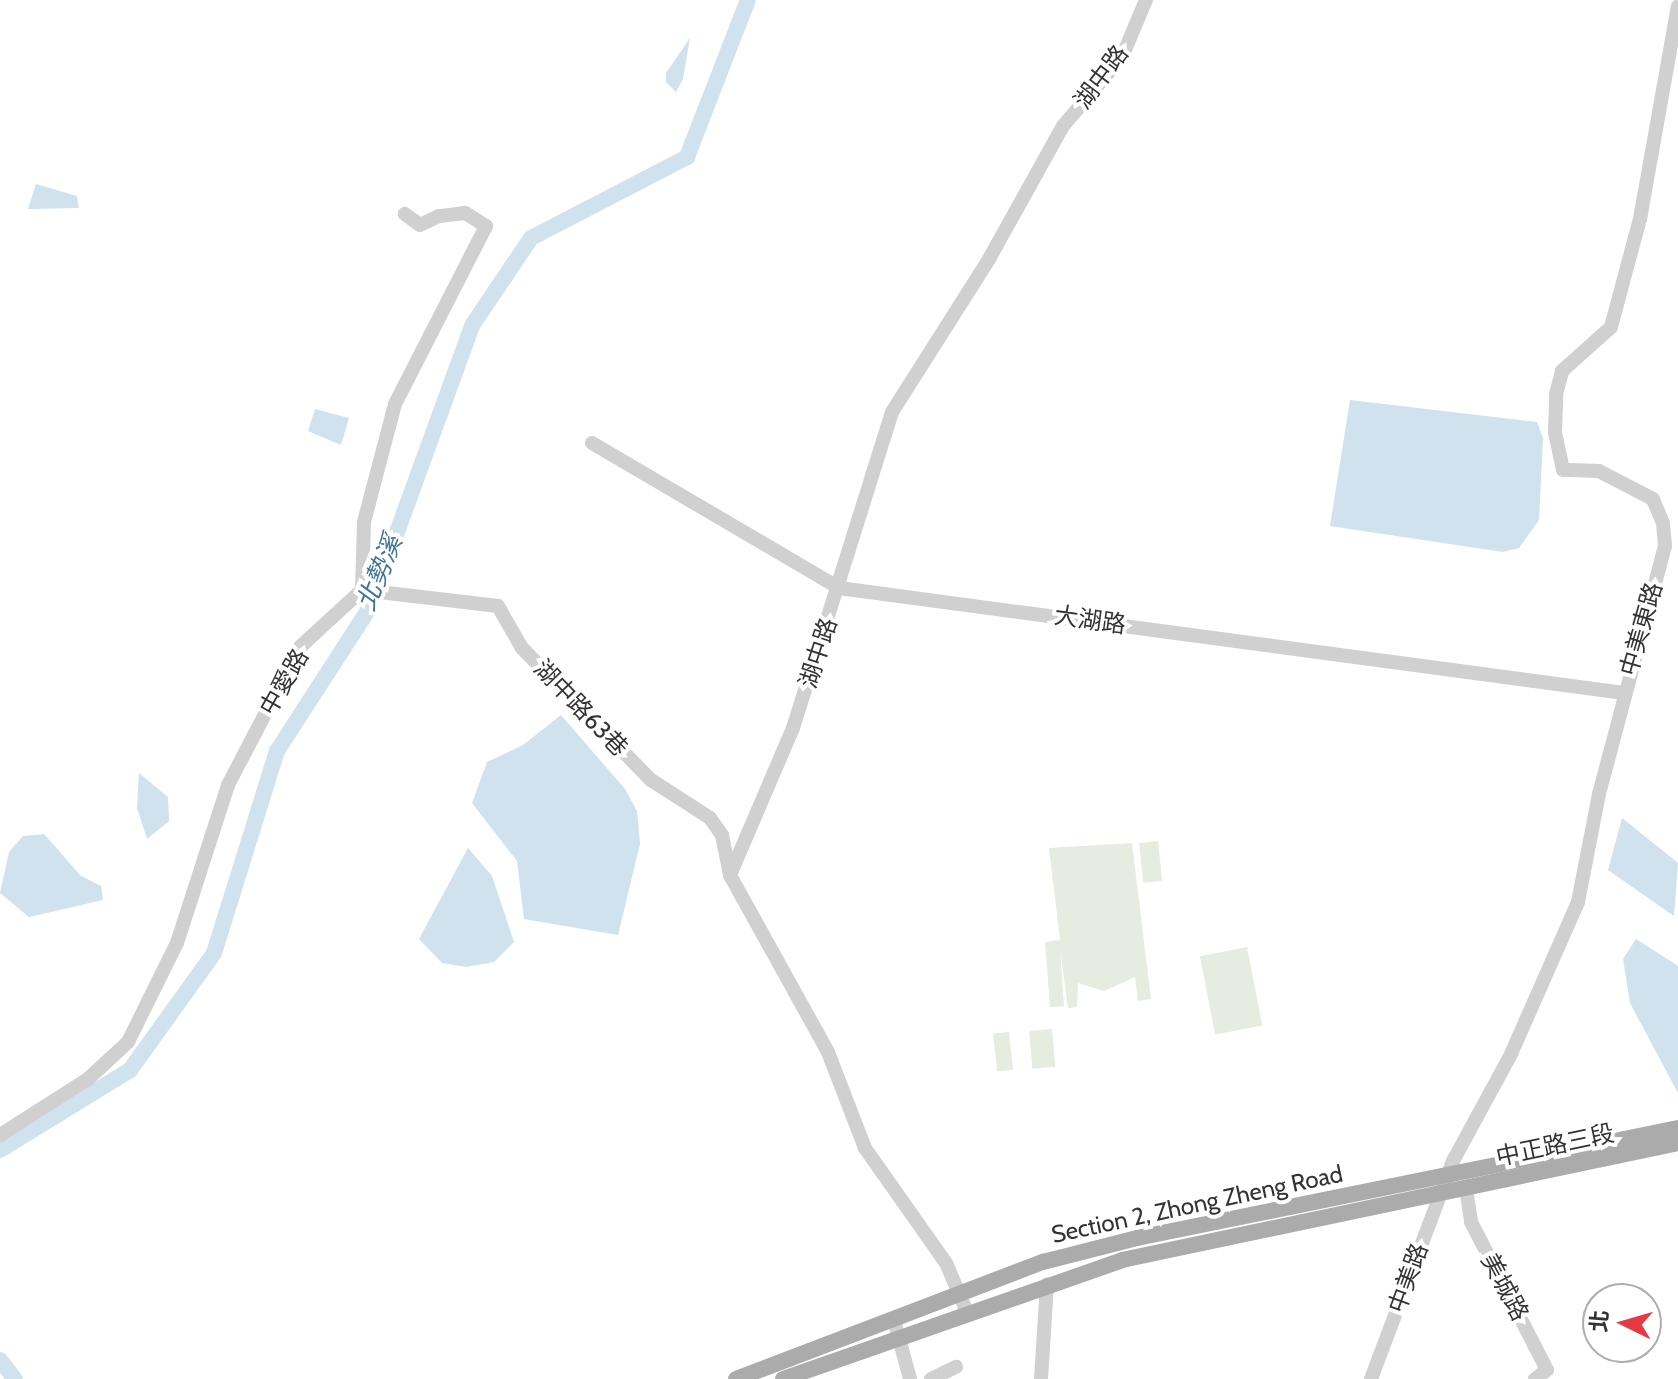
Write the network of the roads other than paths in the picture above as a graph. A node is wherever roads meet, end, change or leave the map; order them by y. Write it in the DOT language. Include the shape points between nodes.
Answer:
graph roads {
  1 [pos="1146,0"];
  2 [pos="1678,6"];
  3 [pos="405,214"];
  4 [pos="592,443"];
  5 [pos="839,588"];
  6 [pos="362,590"];
  7 [pos="1624,693"];
  8 [pos="730,875"];
  9 [pos="1678,1128"];
  10 [pos="0,1135"];
  11 [pos="1678,1143"];
  12 [pos="1445,1186"];
  13 [pos="1466,1189"];
  14 [pos="1047,1284"];
  15 [pos="964,1304"];
  16 [pos="897,1328"];
  17 [pos="956,1367"];
  18 [pos="736,1379"];
  19 [pos="783,1379"];
  20 [pos="910,1379"];
  21 [pos="931,1379"];
  22 [pos="1041,1379"];
  23 [pos="1371,1379"];
  24 [pos="1535,1379"];
  1 -- 5 [label="street, 湖中路" via="1122,57 1063,126 989,259 892,412"];
  2 -- 7 [label="street, 中美東路" via="1640,219 1611,327 1562,371 1556,394 1555,432 1563,470 1599,471 1624,482 1653,499 1663,523 1665,546"];
  3 -- 6 [label="street" via="420,225 465,213 486,226 395,404 364,522"];
  4 -- 5 [label="street, 大湖路"];
  5 -- 7 [label="street, 大湖路"];
  5 -- 8 [label="street, 湖中路" via="793,728"];
  6 -- 8 [label="street, 湖中路63巷" via="498,606 522,648 651,780 710,818 722,835"];
  6 -- 10 [label="street, 中愛路" via="300,647 228,785 177,943 128,1042 88,1079"];
  7 -- 12 [label="street, 中美東路" via="1578,902"];
  8 -- 15 [label="street" via="828,1052 865,1148 946,1263"];
  9 -- 12 [label="main road"];
  11 -- 13 [label="main road, 中正路三段"];
  12 -- 13 [label="main road, 中正路三段"];
  12 -- 14 [label="main road, Section 2, Zhong Zheng Road" via="1122,1260"];
  12 -- 15 [label="main road, Section 2, Zhong Zheng Road" via="1137,1238 1043,1262"];
  12 -- 23 [label="street, 中美路"];
  13 -- 24 [label="street, 美城路" via="1471,1222 1547,1370"];
  14 -- 15 [label="main road, Section 2, Zhong Zheng Road"];
  14 -- 22 [label="street"];
  15 -- 16 [label="main road, Section 2, Zhong Zheng Road"];
  16 -- 18 [label="main road, Section 2, Zhong Zheng Road"];
  16 -- 19 [label="main road, Section 2, Zhong Zheng Road"];
  16 -- 20 [label="street"];
  17 -- 21 [label="street"];
}
